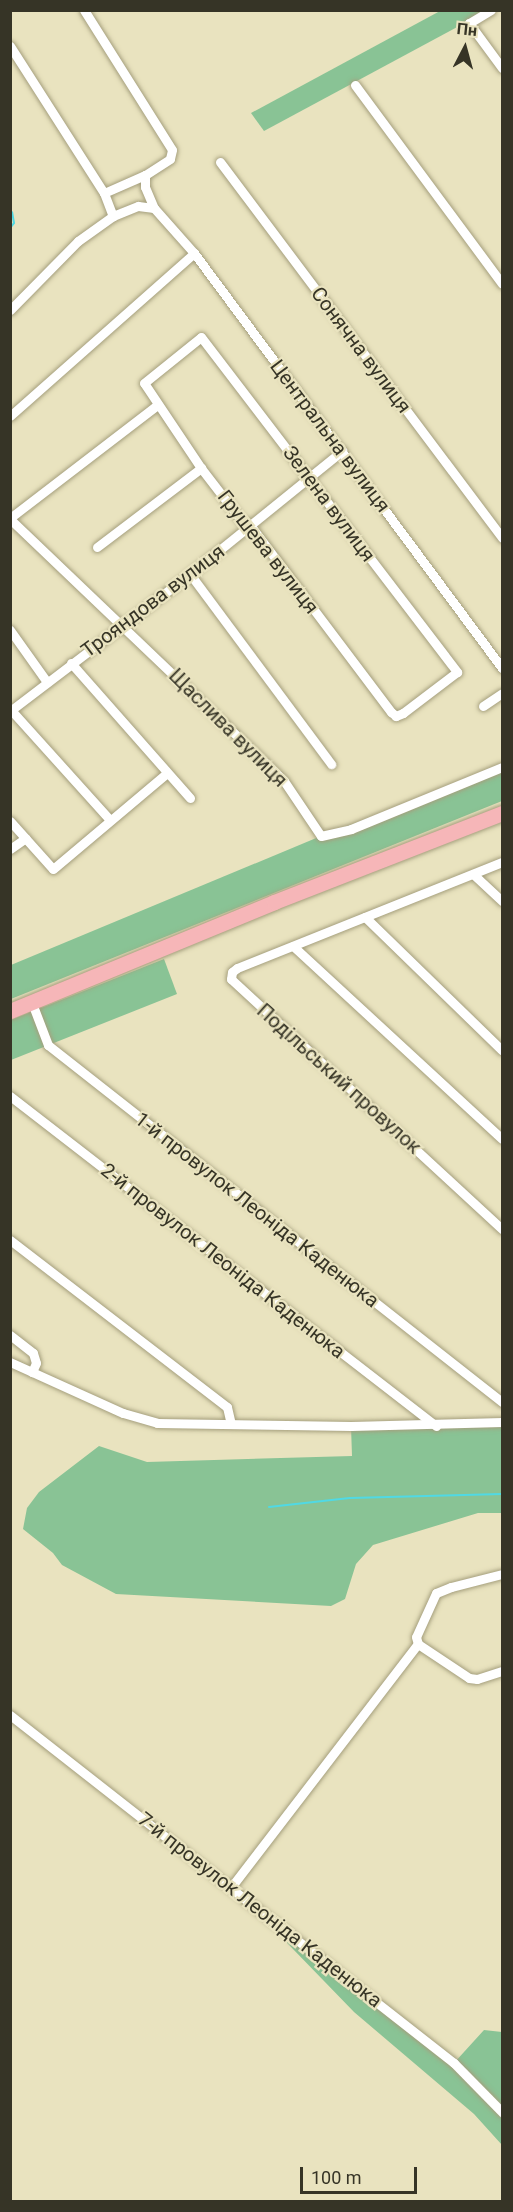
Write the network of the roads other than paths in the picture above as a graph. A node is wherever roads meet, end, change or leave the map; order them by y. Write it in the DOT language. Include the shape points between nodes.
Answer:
graph roads {
  1 [pos="84,10"];
  2 [pos="491,10"];
  3 [pos="10,46"];
  4 [pos="502,68"];
  5 [pos="355,85"];
  6 [pos="220,162"];
  7 [pos="144,175"];
  8 [pos="104,193"];
  9 [pos="154,208"];
  10 [pos="113,216"];
  11 [pos="194,254"];
  12 [pos="502,284"];
  13 [pos="10,310"];
  14 [pos="201,338"];
  15 [pos="157,405"];
  16 [pos="10,416"];
  17 [pos="342,451"];
  18 [pos="201,468"];
  19 [pos="310,479"];
  20 [pos="10,518"];
  21 [pos="250,525"];
  22 [pos="502,538"];
  23 [pos="97,547"];
  24 [pos="190,574"];
  25 [pos="123,623"];
  26 [pos="10,630"];
  27 [pos="71,663"];
  28 [pos="502,668"];
  29 [pos="457,672"];
  30 [pos="47,682"];
  31 [pos="502,693"];
  32 [pos="483,706"];
  33 [pos="11,711"];
  34 [pos="331,764"];
  35 [pos="502,767"];
  36 [pos="167,773"];
  37 [pos="189,798"];
  38 [pos="502,813"];
  39 [pos="110,820"];
  40 [pos="10,821"];
  41 [pos="26,838"];
  42 [pos="10,849"];
  43 [pos="502,862"];
  44 [pos="473,874"];
  45 [pos="502,901"];
  46 [pos="365,917"];
  47 [pos="293,946"];
  48 [pos="32,1002"];
  49 [pos="10,1011"];
  50 [pos="502,1050"];
  51 [pos="10,1096"];
  52 [pos="502,1138"];
  53 [pos="502,1229"];
  54 [pos="10,1240"];
  55 [pos="10,1335"];
  56 [pos="10,1362"];
  57 [pos="32,1372"];
  58 [pos="502,1402"];
  59 [pos="502,1422"];
  60 [pos="231,1424"];
  61 [pos="436,1426"];
  62 [pos="502,1574"];
  63 [pos="418,1644"];
  64 [pos="502,1671"];
  65 [pos="10,1715"];
  66 [pos="232,1886"];
  67 [pos="502,2112"];
  1 -- 7 [label="street" via="172,150 170,159"];
  2 -- 4 [label="street" via="469,23"];
  3 -- 8 [label="street"];
  5 -- 12 [label="street"];
  6 -- 22 [label="street, Сонячна вулиця"];
  7 -- 8 [label="street"];
  7 -- 9 [label="street"];
  8 -- 10 [label="street"];
  9 -- 10 [label="street" via="138,206"];
  9 -- 11 [label="street, Центральна вулиця"];
  10 -- 13 [label="street" via="78,241"];
  11 -- 16 [label="street"];
  11 -- 17 [label="street, Центральна вулиця"];
  14 -- 15 [label="street, Грушева вулиця" via="144,383"];
  14 -- 19 [label="street, Зелена вулиця"];
  15 -- 18 [label="street, Грушева вулиця"];
  15 -- 20 [label="street"];
  17 -- 19 [label="street, Трояндова вулиця"];
  17 -- 28 [label="street, Центральна вулиця"];
  18 -- 21 [label="street, Грушева вулиця" via="241,520"];
  18 -- 23 [label="street"];
  19 -- 21 [label="street, Трояндова вулиця"];
  19 -- 29 [label="street, Зелена вулиця"];
  20 -- 25 [label="street, Щаслива вулиця"];
  21 -- 24 [label="street, Трояндова вулиця"];
  21 -- 29 [label="street, Грушева вулиця" via="396,716"];
  24 -- 25 [label="street, Трояндова вулиця"];
  24 -- 34 [label="street"];
  25 -- 27 [label="street, Трояндова вулиця"];
  25 -- 35 [label="street, Щаслива вулиця" via="284,781 321,836 351,829"];
  26 -- 30 [label="street"];
  27 -- 30 [label="street, Трояндова вулиця"];
  27 -- 36 [label="street"];
  30 -- 33 [label="street, Трояндова вулиця"];
  31 -- 32 [label="street"];
  33 -- 39 [label="street"];
  36 -- 37 [label="street"];
  36 -- 39 [label="street"];
  38 -- 48 [label="highway"];
  39 -- 41 [label="street" via="53,869"];
  40 -- 41 [label="street"];
  41 -- 42 [label="street"];
  43 -- 44 [label="street, Подільський провулок"];
  44 -- 45 [label="street"];
  44 -- 46 [label="street, Подільський провулок"];
  46 -- 47 [label="street, Подільський провулок"];
  46 -- 50 [label="street"];
  47 -- 52 [label="street"];
  47 -- 53 [label="street, Подільський провулок" via="237,968 231,975 233,983"];
  48 -- 49 [label="highway"];
  48 -- 58 [label="street, 1-й провулок Леоніда Каденюка" via="48,1045"];
  51 -- 61 [label="street, 2-й провулок Леоніда Каденюка"];
  54 -- 60 [label="street" via="227,1407"];
  55 -- 57 [label="street" via="36,1357"];
  56 -- 57 [label="street"];
  57 -- 60 [label="street" via="143,1421"];
  59 -- 61 [label="street"];
  60 -- 61 [label="street"];
  62 -- 63 [label="street" via="436,1593 417,1634"];
  63 -- 64 [label="street" via="469,1678"];
  63 -- 66 [label="street"];
  65 -- 66 [label="street, 7-й провулок Леоніда Каденюка"];
  66 -- 67 [label="street, 7-й провулок Леоніда Каденюка" via="454,2063"];
}
